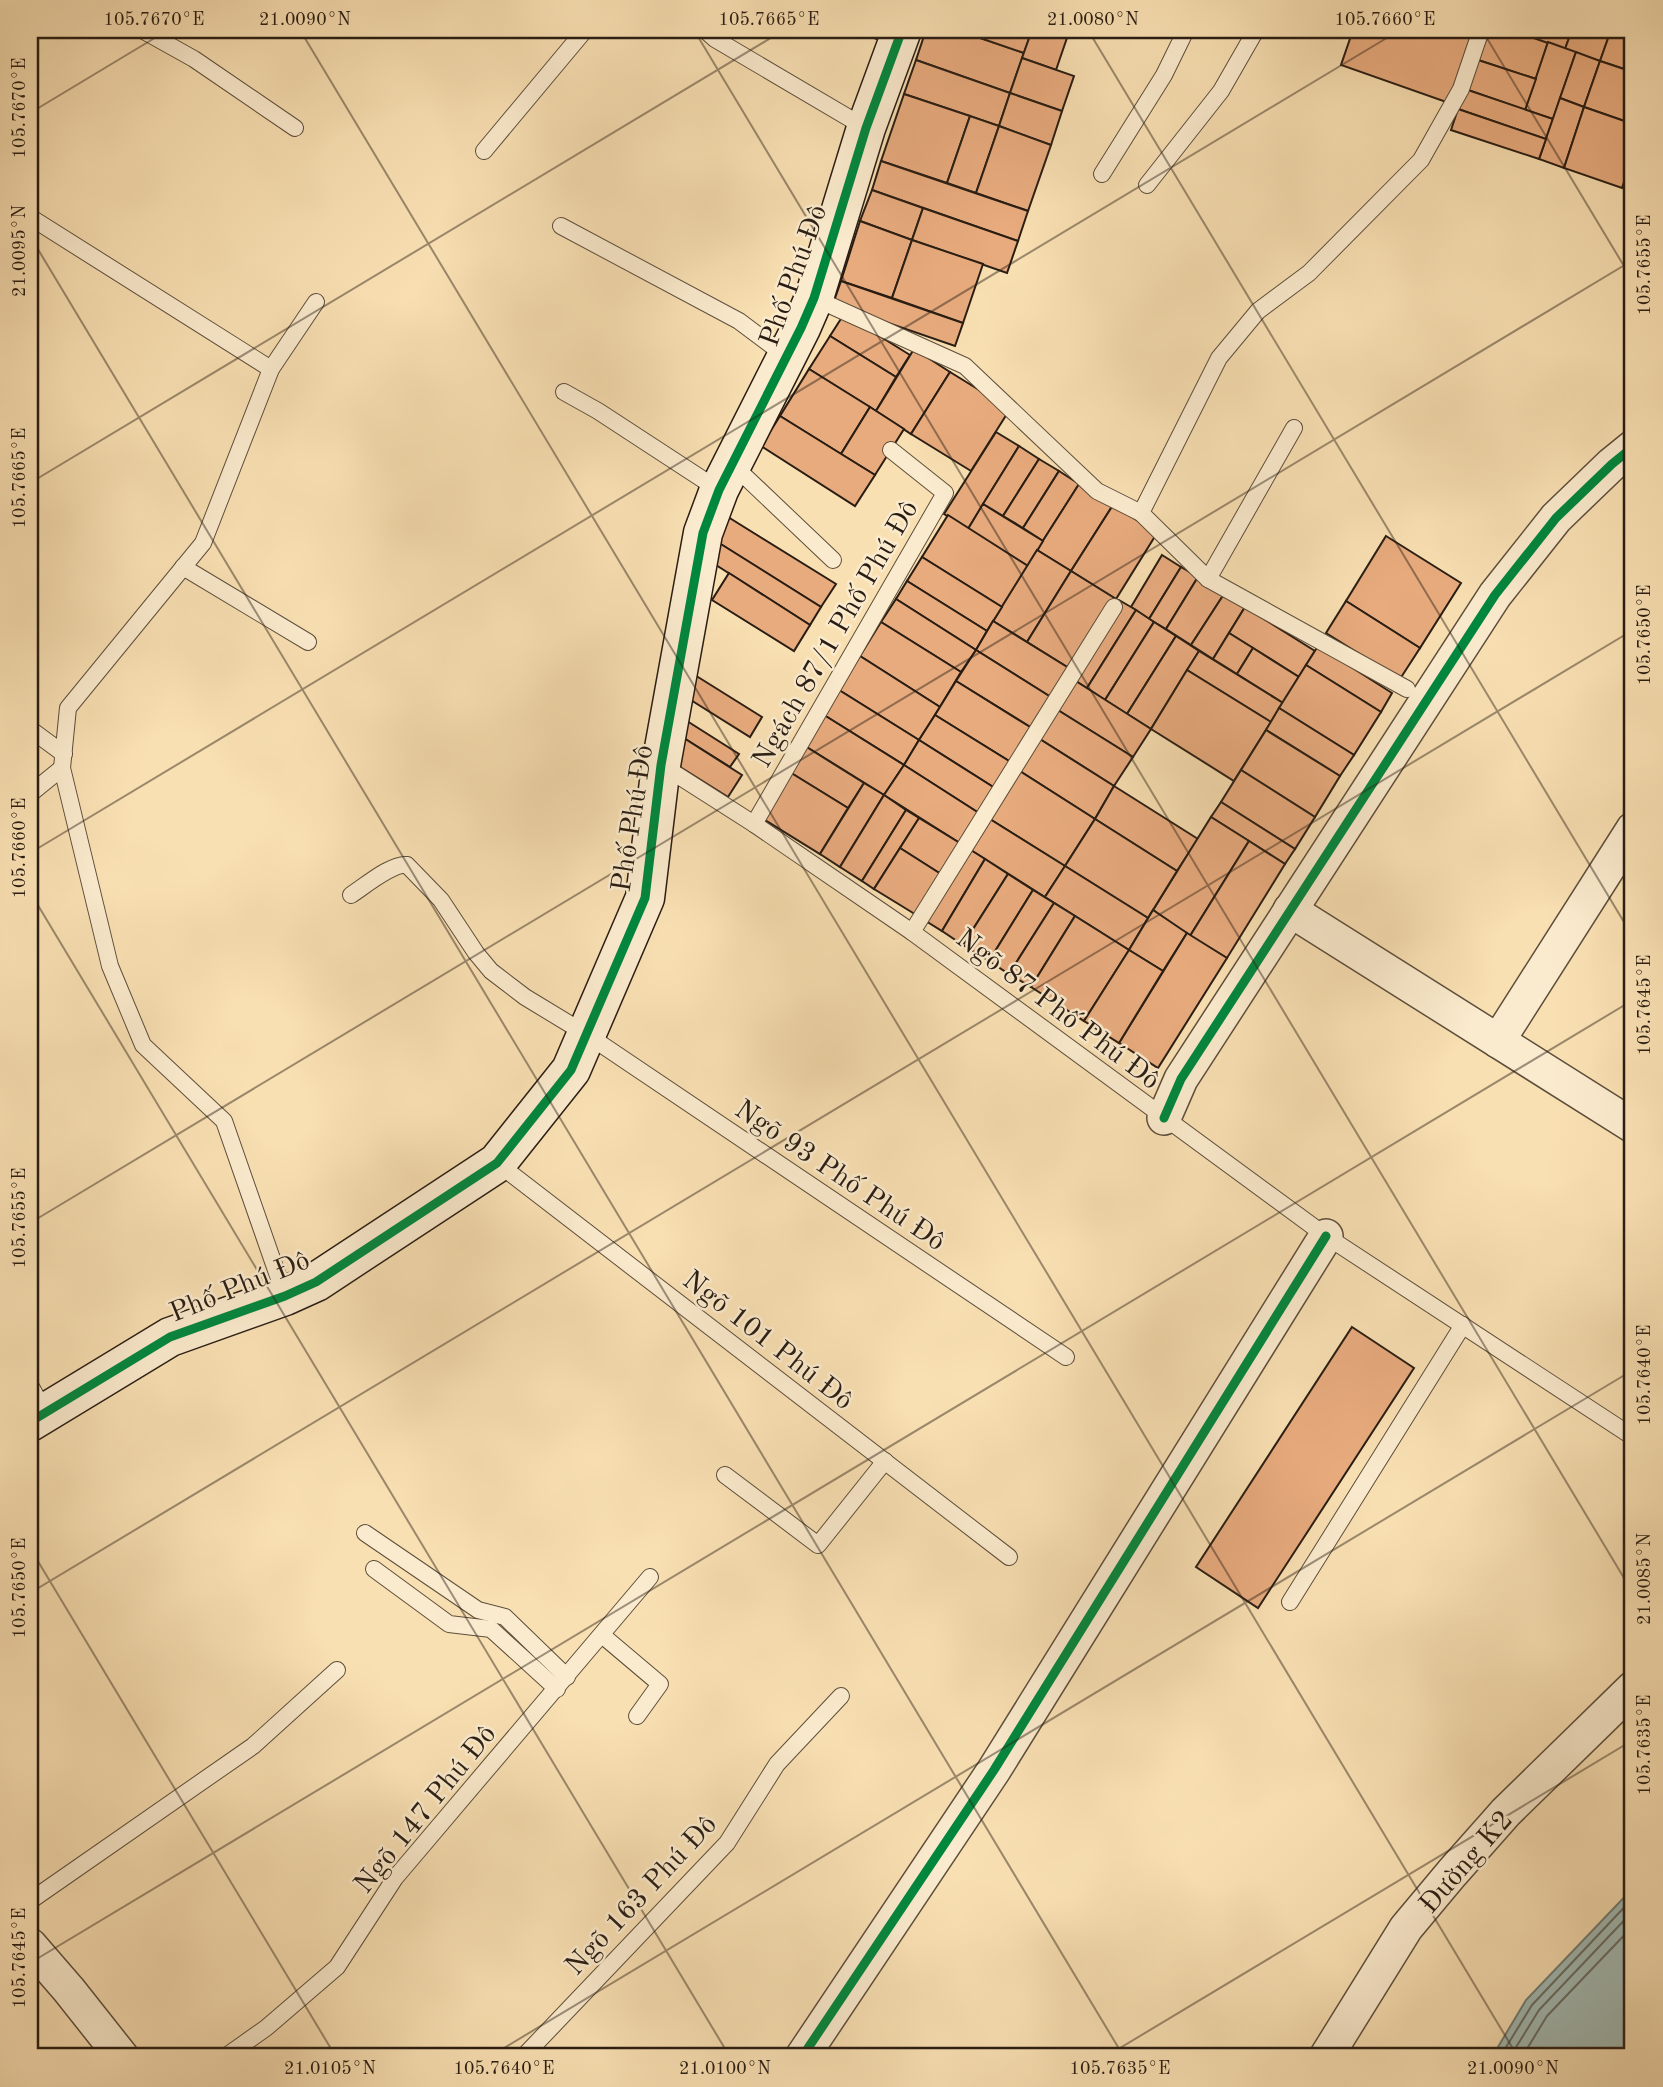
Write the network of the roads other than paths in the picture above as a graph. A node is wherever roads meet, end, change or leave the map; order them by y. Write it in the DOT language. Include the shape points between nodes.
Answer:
graph roads {
  1 [pos="142,30"];
  2 [pos="585,30"];
  3 [pos="902,30"];
  4 [pos="1186,30"];
  5 [pos="1256,30"];
  6 [pos="1481,30"];
  7 [pos="713,33"];
  8 [pos="295,128"];
  9 [pos="866,128"];
  10 [pos="484,151"];
  11 [pos="1102,174"];
  12 [pos="1147,185"];
  13 [pos="30,217"];
  14 [pos="561,226"];
  15 [pos="814,298"];
  16 [pos="316,302"];
  17 [pos="787,357"];
  18 [pos="271,369"];
  19 [pos="564,392"];
  20 [pos="1294,428"];
  21 [pos="1633,447"];
  22 [pos="891,450"];
  23 [pos="726,477"];
  24 [pos="1141,513"];
  25 [pos="833,560"];
  26 [pos="183,567"];
  27 [pos="1208,579"];
  28 [pos="1114,607"];
  29 [pos="308,642"];
  30 [pos="1407,689"];
  31 [pos="30,729"];
  32 [pos="63,761"];
  33 [pos="661,765"];
  34 [pos="30,794"];
  35 [pos="754,824"];
  36 [pos="1633,829"];
  37 [pos="351,895"];
  38 [pos="1290,910"];
  39 [pos="912,932"];
  40 [pos="586,1034"];
  41 [pos="1499,1041"];
  42 [pos="1164,1118"];
  43 [pos="1633,1126"];
  44 [pos="497,1163"];
  45 [pos="1326,1236"];
  46 [pos="285,1296"];
  47 [pos="1463,1325"];
  48 [pos="1066,1357"];
  49 [pos="35,1407"];
  50 [pos="1633,1437"];
  51 [pos="885,1461"];
  52 [pos="725,1475"];
  53 [pos="365,1533"];
  54 [pos="1009,1557"];
  55 [pos="374,1569"];
  56 [pos="650,1577"];
  57 [pos="1290,1602"];
  58 [pos="602,1635"];
  59 [pos="337,1670"];
  60 [pos="562,1683"];
  61 [pos="1633,1688"];
  62 [pos="841,1696"];
  63 [pos="637,1716"];
  64 [pos="30,1901"];
  65 [pos="30,1945"];
  66 [pos="122,2057"];
  67 [pos="225,2057"];
  68 [pos="523,2057"];
  69 [pos="802,2057"];
  70 [pos="1325,2057"];
  1 -- 8 [label="lane"];
  2 -- 10 [label="lane"];
  3 -- 9 [label="street, Phố Phú Đô"];
  4 -- 11 [label="lane" via="1164,75"];
  5 -- 12 [label="lane" via="1221,91"];
  6 -- 24 [label="lane" via="1461,89 1421,160 1309,272 1258,311 1219,358"];
  7 -- 9 [label="lane"];
  9 -- 15 [label="street, Phố Phú Đô"];
  13 -- 18 [label="lane"];
  14 -- 17 [label="lane" via="740,321"];
  15 -- 17 [label="street, Phố Phú Đô"];
  15 -- 24 [label="lane" via="965,366 1097,491"];
  16 -- 18 [label="lane"];
  17 -- 23 [label="street, Phố Phú Đô"];
  18 -- 26 [label="lane" via="202,544"];
  19 -- 23 [label="lane"];
  20 -- 27 [label="lane"];
  21 -- 38 [label="street" via="1556,518 1495,595"];
  22 -- 35 [label="lane, Ngách 87/1 Phố Phú Đô" via="945,492"];
  23 -- 25 [label="lane"];
  23 -- 33 [label="street, Phố Phú Đô" via="703,533"];
  24 -- 27 [label="lane"];
  26 -- 29 [label="lane"];
  26 -- 32 [label="lane" via="68,708"];
  27 -- 30 [label="lane"];
  28 -- 39 [label="lane"];
  31 -- 32 [label="lane"];
  32 -- 34 [label="lane"];
  32 -- 46 [label="lane" via="114,978 143,1045 224,1121"];
  33 -- 35 [label="lane, Ngõ 87 Phố Phú Đô"];
  33 -- 40 [label="street, Phố Phú Đô" via="645,898"];
  35 -- 39 [label="lane, Ngõ 87 Phố Phú Đô"];
  36 -- 41 [label="street"];
  37 -- 40 [label="lane, Ngõ 93 Phố Phú Đô" via="407,864 441,900 491,971"];
  38 -- 41 [label="street"];
  38 -- 42 [label="street" via="1181,1079"];
  39 -- 42 [label="lane, Ngõ 87 Phố Phú Đô"];
  40 -- 44 [label="street, Phố Phú Đô" via="571,1070"];
  40 -- 48 [label="lane, Ngõ 93 Phố Phú Đô"];
  41 -- 43 [label="street"];
  42 -- 45 [label="lane, Ngõ 87 Phố Phú Đô"];
  44 -- 46 [label="street, Phố Phú Đô" via="316,1282"];
  44 -- 51 [label="lane, Ngõ 101 Phú Đô"];
  45 -- 47 [label="lane, Ngõ 87 Phố Phú Đô"];
  45 -- 69 [label="street" via="994,1770"];
  46 -- 49 [label="street, Phố Phú Đô" via="170,1337"];
  47 -- 50 [label="lane, Ngõ 87 Phố Phú Đô"];
  47 -- 57 [label="lane"];
  51 -- 52 [label="lane" via="818,1545"];
  51 -- 54 [label="lane, Ngõ 101 Phú Đô"];
  53 -- 60 [label="lane" via="478,1610 505,1617"];
  55 -- 60 [label="lane" via="449,1623 491,1629"];
  56 -- 58 [label="lane, Ngõ 147 Phú Đô"];
  58 -- 60 [label="lane, Ngõ 147 Phú Đô"];
  58 -- 63 [label="lane" via="660,1684"];
  59 -- 64 [label="lane" via="253,1746"];
  60 -- 67 [label="lane, Ngõ 147 Phú Đô" via="395,1878 337,1967"];
  61 -- 70 [label="street, Đường K2" via="1506,1812 1452,1872 1406,1928"];
  62 -- 68 [label="lane, Ngõ 163 Phú Đô" via="777,1764 727,1843"];
  65 -- 66 [label="street"];
}
